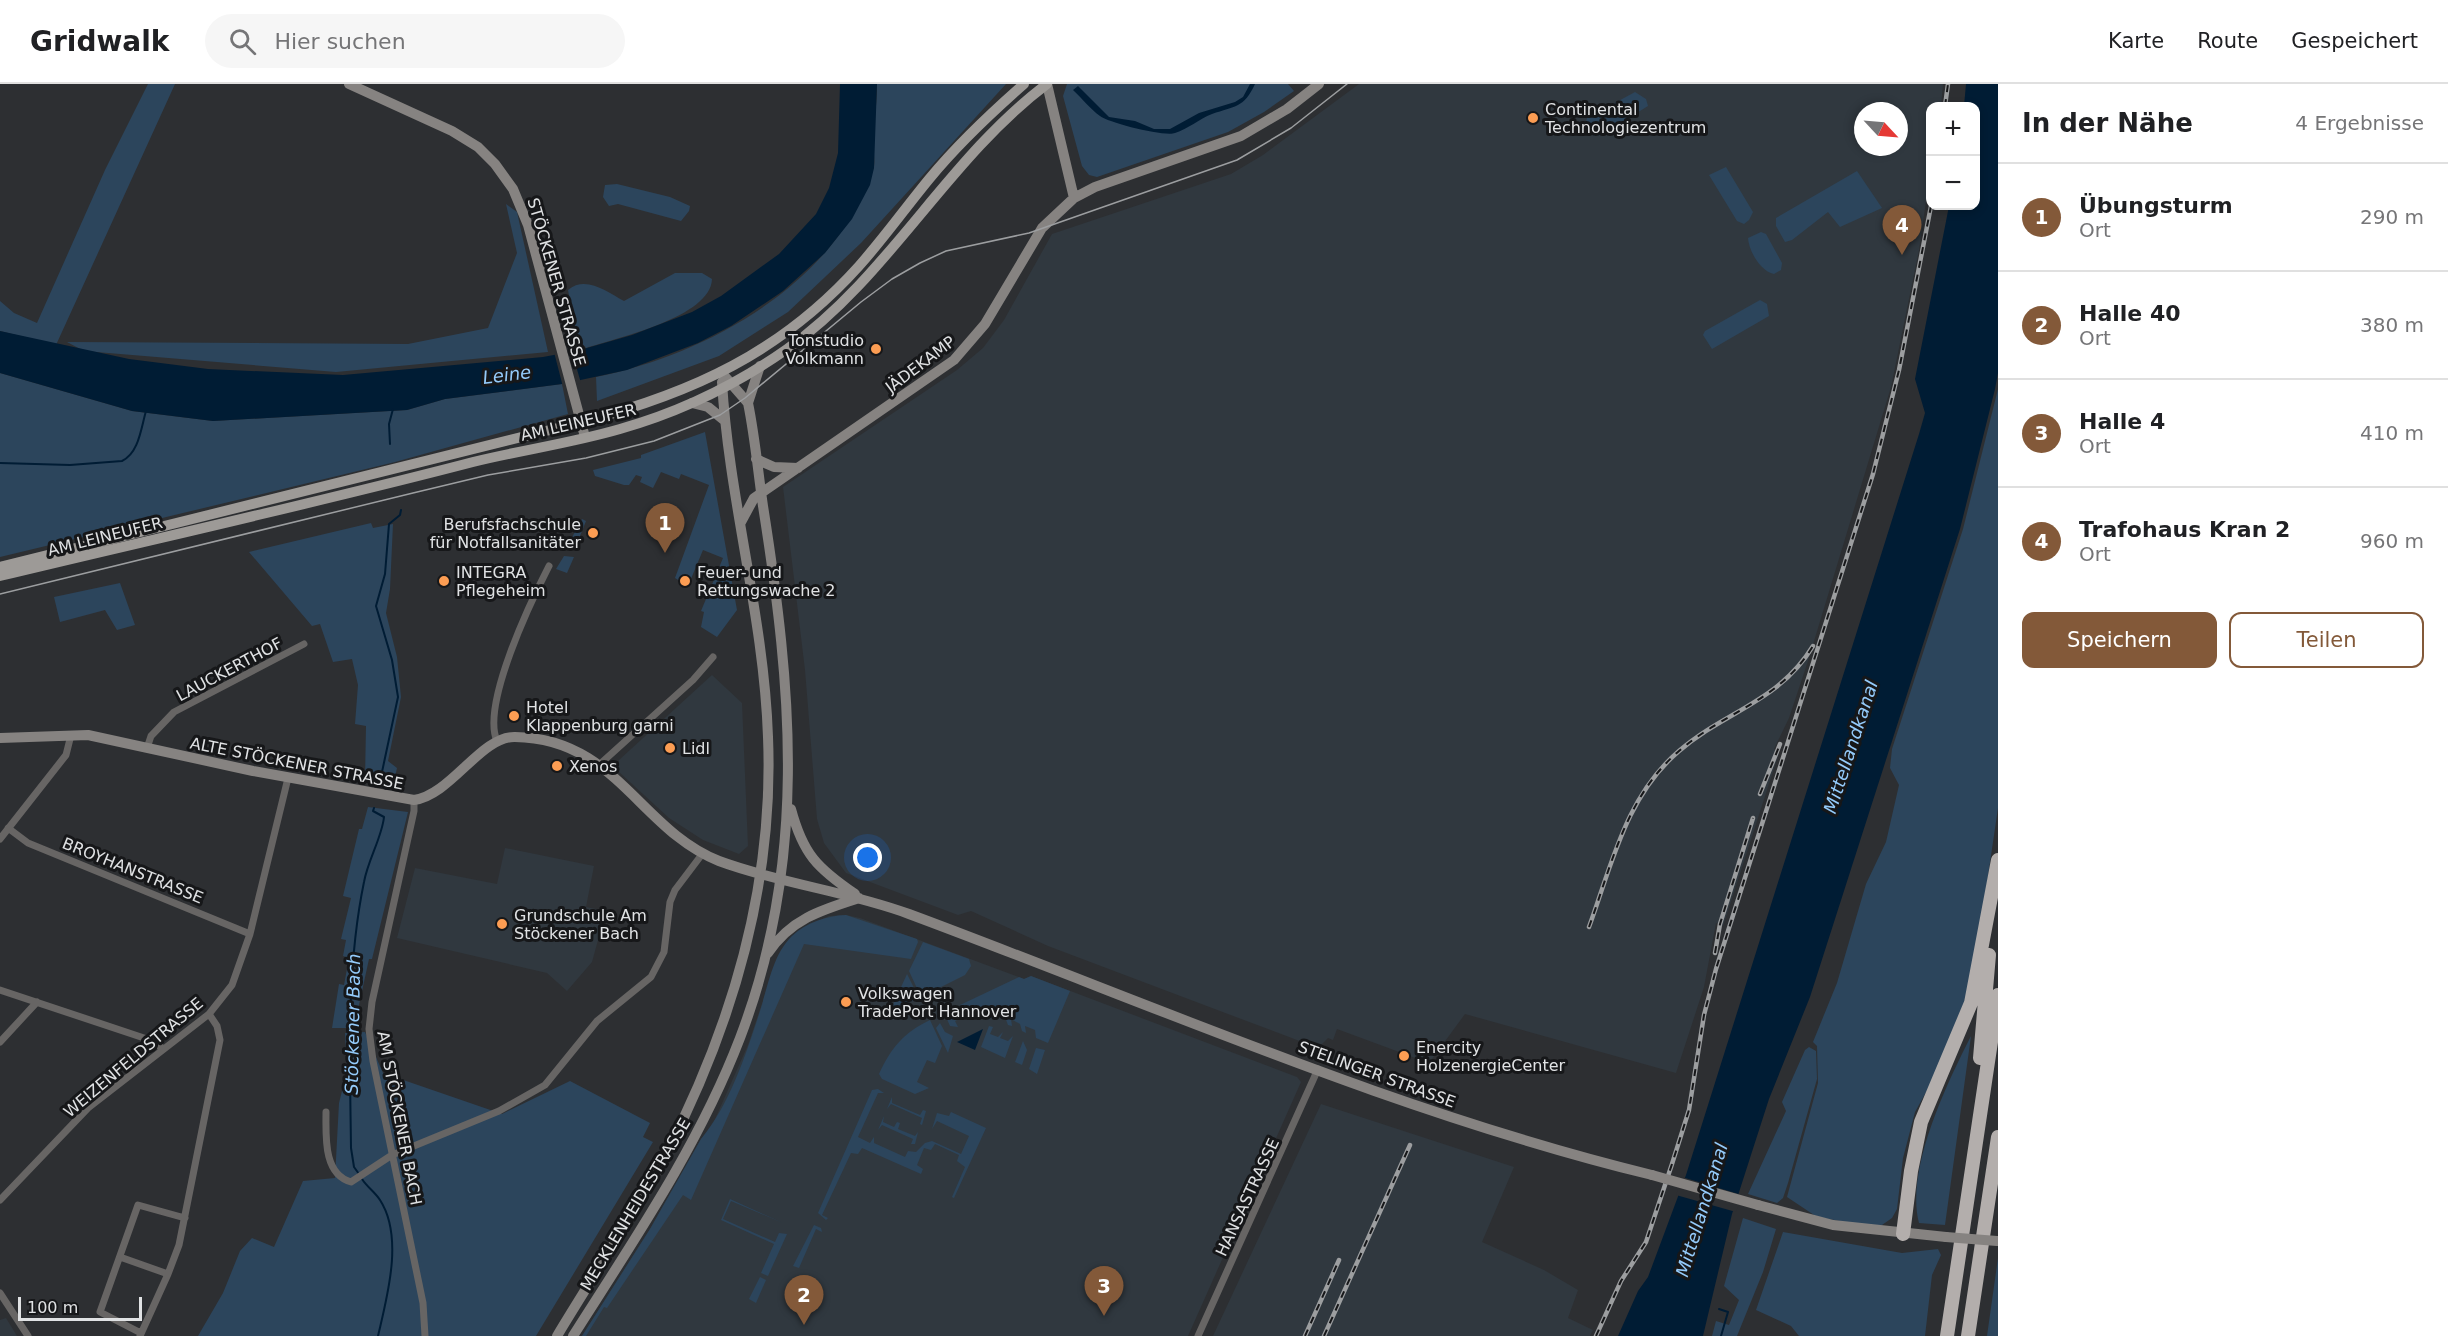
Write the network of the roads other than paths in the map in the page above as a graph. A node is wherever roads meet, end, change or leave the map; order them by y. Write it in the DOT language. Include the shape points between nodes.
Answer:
graph roads {
  1 [pos="349,84"];
  2 [pos="1024,84"];
  3 [pos="1047,84"];
  4 [pos="1319,84"];
  5 [pos="1074,198"];
  6 [pos="760,366"];
  7 [pos="722,372"];
  8 [pos="733,383"];
  9 [pos="723,389"];
  10 [pos="692,403"];
  11 [pos="748,403"];
  12 [pos="724,420"];
  13 [pos="582,422"];
  14 [pos="585,437"];
  15 [pos="756,459"];
  16 [pos="798,468"];
  17 [pos="761,494"];
  18 [pos="741,523"];
  19 [pos="549,566"];
  20 [pos="0,567"];
  21 [pos="0,576"];
  22 [pos="304,644"];
  23 [pos="713,657"];
  24 [pos="71,735"];
  25 [pos="0,738"];
  26 [pos="497,741"];
  27 [pos="147,748"];
  28 [pos="600,764"];
  29 [pos="288,778"];
  30 [pos="414,800"];
  31 [pos="789,802"];
  32 [pos="8,828"];
  33 [pos="0,838"];
  34 [pos="703,853"];
  35 [pos="1997,866"];
  36 [pos="761,874"];
  37 [pos="781,879"];
  38 [pos="860,898"];
  39 [pos="250,934"];
  40 [pos="764,959"];
  41 [pos="0,990"];
  42 [pos="1998,995"];
  43 [pos="37,1002"];
  44 [pos="209,1014"];
  45 [pos="0,1042"];
  46 [pos="162,1048"];
  47 [pos="1318,1069"];
  48 [pos="326,1112"];
  49 [pos="1998,1137"];
  50 [pos="392,1155"];
  51 [pos="1968,1198"];
  52 [pos="0,1200"];
  53 [pos="185,1218"];
  54 [pos="1903,1234"];
  55 [pos="1998,1241"];
  56 [pos="120,1257"];
  57 [pos="168,1274"];
  58 [pos="0,1293"];
  59 [pos="140,1335"];
  60 [pos="28,1336"];
  61 [pos="425,1336"];
  62 [pos="556,1336"];
  63 [pos="573,1336"];
  64 [pos="1198,1336"];
  65 [pos="1947,1336"];
  66 [pos="1968,1336"];
  1 -- 13 [label="main road, STÖCKENER STRASSE" via="452,131 478,147 495,164 521,205"];
  2 -- 7 [label="main road, AM LEINEUFER" via="932,175 859,266 832,293 777,339"];
  3 -- 5 [label="main road"];
  3 -- 6 [label="main road, AM LEINEUFER" via="983,142 841,304 810,332"];
  4 -- 5 [label="main road, JÄDEKAMP" via="1287,110 1239,137 1095,187"];
  5 -- 16 [label="main road, JÄDEKAMP" via="1037,235 986,324 960,354 929,380"];
  6 -- 8 [label="main road, AM LEINEUFER"];
  6 -- 11 [label="main road"];
  7 -- 8 [label="main road, MECKLENHEIDESTRASSE"];
  7 -- 9 [label="main road, MECKLENHEIDESTRASSE"];
  7 -- 13 [label="main road, AM LEINEUFER" via="648,404"];
  8 -- 9 [label="main road, AM LEINEUFER"];
  8 -- 11 [label="main road, MECKLENHEIDESTRASSE"];
  9 -- 10 [label="main road, AM LEINEUFER"];
  9 -- 12 [label="main road, MECKLENHEIDESTRASSE"];
  10 -- 12 [label="main road" via="714,411"];
  10 -- 14 [label="main road, AM LEINEUFER" via="650,420"];
  11 -- 15 [label="main road, MECKLENHEIDESTRASSE"];
  12 -- 18 [label="main road, MECKLENHEIDESTRASSE"];
  13 -- 14 [label="main road, STÖCKENER STRASSE"];
  13 -- 20 [label="main road, AM LEINEUFER"];
  14 -- 21 [label="main road, AM LEINEUFER"];
  15 -- 16 [label="main road" via="774,467"];
  15 -- 17 [label="main road, MECKLENHEIDESTRASSE"];
  16 -- 17 [label="main road, JÄDEKAMP"];
  17 -- 18 [label="main road, JÄDEKAMP" via="749,504"];
  17 -- 31 [label="main road, MECKLENHEIDESTRASSE" via="786,673"];
  18 -- 36 [label="main road, MECKLENHEIDESTRASSE" via="768,736 768,805"];
  19 -- 26 [label="street" via="505,668 493,728"];
  22 -- 27 [label="street, LAUCKERTHOF" via="174,712 151,736"];
  23 -- 28 [label="street"];
  24 -- 25 [label="main road, ALTE STÖCKENER STRASSE"];
  24 -- 27 [label="main road, ALTE STÖCKENER STRASSE"];
  24 -- 32 [label="street" via="66,755"];
  26 -- 28 [label="main road" via="514,736 547,742 580,752"];
  26 -- 30 [label="main road, ALTE STÖCKENER STRASSE" via="434,793"];
  27 -- 29 [label="main road, ALTE STÖCKENER STRASSE"];
  28 -- 34 [label="main road" via="659,819"];
  29 -- 30 [label="main road, ALTE STÖCKENER STRASSE"];
  29 -- 39 [label="street, WEIZENFELDSTRASSE"];
  30 -- 50 [label="street, AM STÖCKENER BACH" via="369,1023"];
  31 -- 37 [label="main road, MECKLENHEIDESTRASSE"];
  31 -- 38 [label="main road" via="809,856"];
  32 -- 33 [label="street"];
  32 -- 39 [label="street, BROYHANSTRASSE" via="28,843"];
  34 -- 36 [label="main road"];
  34 -- 50 [label="street" via="675,890 664,952 651,977 597,1021 545,1085 499,1112"];
  35 -- 51 [label="highway"];
  35 -- 54 [label="highway" via="1971,1003 1921,1122"];
  36 -- 37 [label="main road, STELINGER STRASSE"];
  36 -- 62 [label="main road, MECKLENHEIDESTRASSE" via="741,966 704,1073 666,1154"];
  37 -- 38 [label="main road, STELINGER STRASSE"];
  37 -- 40 [label="main road, MECKLENHEIDESTRASSE"];
  38 -- 40 [label="main road" via="808,915 779,937"];
  38 -- 47 [label="main road, STELINGER STRASSE"];
  39 -- 44 [label="street, WEIZENFELDSTRASSE" via="232,985"];
  40 -- 63 [label="main road, MECKLENHEIDESTRASSE" via="740,1037 700,1126 650,1215"];
  41 -- 43 [label="street"];
  42 -- 51 [label="highway"];
  43 -- 45 [label="street"];
  43 -- 46 [label="street" via="150,1040"];
  44 -- 46 [label="street, WEIZENFELDSTRASSE"];
  44 -- 53 [label="street" via="220,1040"];
  46 -- 52 [label="street, WEIZENFELDSTRASSE" via="88,1108"];
  47 -- 54 [label="main road, STELINGER STRASSE, bridge" via="1464,1121 1758,1205 1833,1225"];
  47 -- 64 [label="street, HANSASTRASSE"];
  48 -- 50 [label="street" via="326,1142 339,1177 351,1182"];
  49 -- 66 [label="highway"];
  50 -- 61 [label="street, AM STÖCKENER BACH" via="423,1303"];
  51 -- 65 [label="highway"];
  53 -- 56 [label="street" via="138,1205"];
  53 -- 57 [label="street"];
  54 -- 55 [label="main road, STELINGER STRASSE, bridge"];
  56 -- 57 [label="street"];
  56 -- 59 [label="street" via="100,1312"];
  57 -- 59 [label="street"];
  58 -- 60 [label="street"];
}
